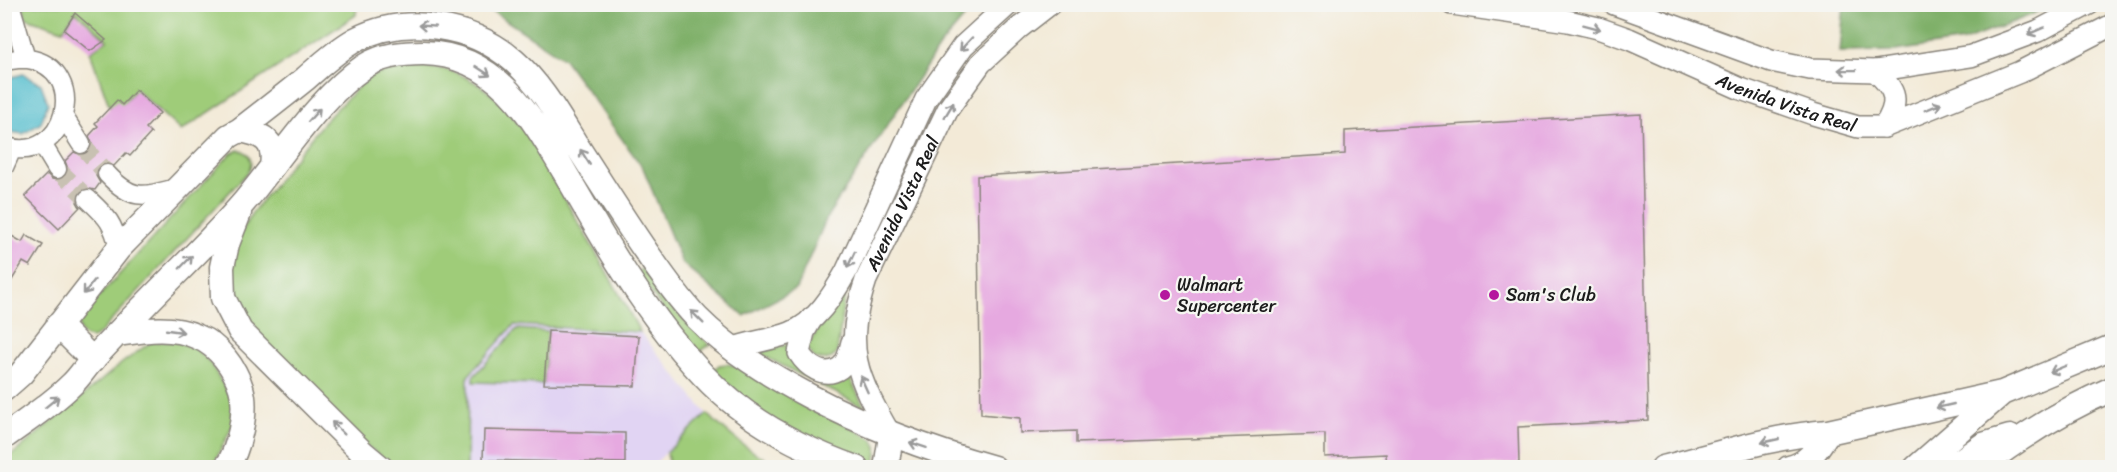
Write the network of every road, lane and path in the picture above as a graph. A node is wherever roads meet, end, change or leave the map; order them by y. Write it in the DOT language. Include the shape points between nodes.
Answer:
graph roads {
  1 [pos="10,4"];
  2 [pos="1009,4"];
  3 [pos="1050,4"];
  4 [pos="1452,4"];
  5 [pos="1614,4"];
  6 [pos="2089,4"];
  7 [pos="2112,25"];
  8 [pos="26,59"];
  9 [pos="4,61"];
  10 [pos="1875,71"];
  11 [pos="64,117"];
  12 [pos="1884,127"];
  13 [pos="240,130"];
  14 [pos="42,144"];
  15 [pos="81,144"];
  16 [pos="8,148"];
  17 [pos="272,166"];
  18 [pos="4,167"];
  19 [pos="57,169"];
  20 [pos="106,174"];
  21 [pos="176,188"];
  22 [pos="88,199"];
  23 [pos="242,204"];
  24 [pos="119,248"];
  25 [pos="812,318"];
  26 [pos="58,326"];
  27 [pos="854,332"];
  28 [pos="117,334"];
  29 [pos="2112,347"];
  30 [pos="731,349"];
  31 [pos="93,360"];
  32 [pos="703,375"];
  33 [pos="4,389"];
  34 [pos="2112,389"];
  35 [pos="2002,393"];
  36 [pos="2036,429"];
  37 [pos="1828,432"];
  38 [pos="891,436"];
  39 [pos="4,437"];
  40 [pos="1795,467"];
  41 [pos="225,468"];
  42 [pos="381,468"];
  43 [pos="856,468"];
  44 [pos="886,468"];
  45 [pos="994,468"];
  46 [pos="1663,468"];
  47 [pos="1789,468"];
  48 [pos="1916,468"];
  49 [pos="1950,468"];
  50 [pos="1980,468"];
  1 -- 8 [label="street"];
  2 -- 25 [label="street, Avenida Vista Real, one-way" via="963,46 926,99 846,272 833,295"];
  27 -- 3 [label="street, Avenida Vista Real, one-way" via="866,280 948,109 981,63"];
  4 -- 12 [label="street, Avenida Vista Real, one-way" via="1598,28 1741,89 1813,114 1858,127"];
  10 -- 5 [label="street, Avenida Vista Real, one-way" via="1810,69 1771,61"];
  6 -- 10 [label="street, Avenida Vista Real, one-way" via="2038,31 1971,56"];
  12 -- 7 [label="street, Avenida Vista Real, one-way" via="2020,72"];
  8 -- 9 [label="street"];
  8 -- 11 [label="street" via="47,67 61,84"];
  10 -- 12 [label="street" via="1888,82 1894,95 1894,111"];
  11 -- 14 [label="street" via="56,133"];
  11 -- 15 [label="street"];
  13 -- 17 [label="main road" via="267,140 274,154"];
  13 -- 21 [label="main road"];
  30 -- 13 [label="main road, one-way" via="670,286 537,85 512,59 483,40 430,26 401,25 378,31 336,53"];
  14 -- 16 [label="street" via="22,150"];
  14 -- 19 [label="street"];
  16 -- 18 [label="street"];
  17 -- 23 [label="main road"];
  17 -- 32 [label="main road, one-way" via="313,115 368,64 404,53 452,56 474,65 500,82 522,105 614,256"];
  20 -- 21 [label="street" via="126,192 146,196"];
  21 -- 24 [label="main road"];
  22 -- 24 [label="street" via="114,227"];
  28 -- 23 [label="main road, one-way"];
  42 -- 23 [label="main road, one-way" via="240,332 223,298 222,267"];
  24 -- 26 [label="main road, one-way"];
  25 -- 27 [label="street" via="799,353 804,362 821,372 840,368"];
  25 -- 30 [label="street, Avenida Vista Real" via="792,332"];
  26 -- 31 [label="main road"];
  26 -- 33 [label="main road" via="21,374"];
  38 -- 27 [label="street, Avenida Vista Real, one-way" via="859,374"];
  28 -- 31 [label="main road"];
  28 -- 41 [label="main road, one-way" via="177,330 199,337 219,350 242,390 243,421"];
  29 -- 35 [label="main road, one-way"];
  30 -- 32 [label="main road"];
  30 -- 38 [label="main road" via="776,379"];
  39 -- 31 [label="main road, one-way" via="52,403"];
  32 -- 43 [label="main road" via="741,411 802,446"];
  34 -- 36 [label="main road"];
  35 -- 37 [label="main road, one-way"];
  35 -- 48 [label="main road"];
  36 -- 49 [label="main road" via="1983,445"];
  36 -- 50 [label="main road"];
  37 -- 40 [label="main road" via="1812,456"];
  37 -- 46 [label="main road, one-way" via="1767,441"];
  38 -- 44 [label="main road"];
  45 -- 38 [label="main road, one-way"];
  40 -- 47 [label="main road"];
}
